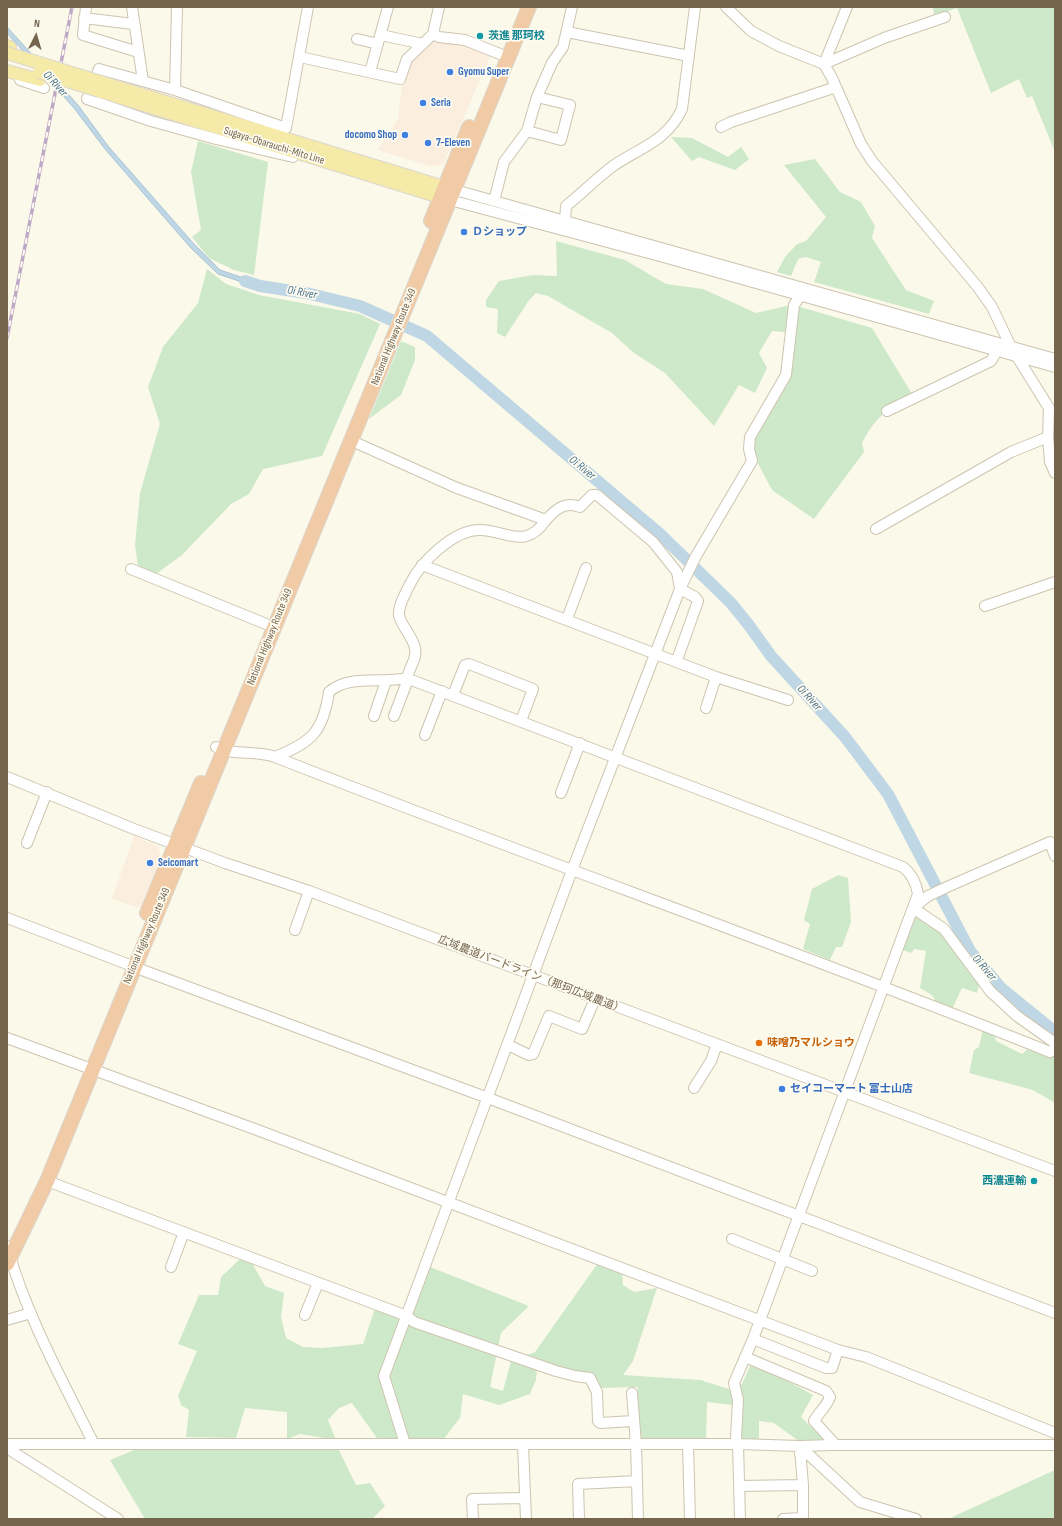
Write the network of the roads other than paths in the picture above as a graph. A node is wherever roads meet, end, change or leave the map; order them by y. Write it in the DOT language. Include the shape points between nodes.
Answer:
graph roads {
  1 [pos="86,7"];
  2 [pos="132,7"];
  3 [pos="178,7"];
  4 [pos="308,7"];
  5 [pos="388,7"];
  6 [pos="440,7"];
  7 [pos="519,7"];
  8 [pos="529,7"];
  9 [pos="572,7"];
  10 [pos="695,7"];
  11 [pos="726,7"];
  12 [pos="847,7"];
  13 [pos="945,16"];
  14 [pos="84,18"];
  15 [pos="134,24"];
  16 [pos="567,32"];
  17 [pos="433,34"];
  18 [pos="356,39"];
  19 [pos="380,39"];
  20 [pos="423,44"];
  21 [pos="8,49"];
  22 [pos="138,52"];
  23 [pos="500,54"];
  24 [pos="689,56"];
  25 [pos="300,57"];
  26 [pos="7,63"];
  27 [pos="824,64"];
  28 [pos="7,71"];
  29 [pos="370,72"];
  30 [pos="7,76"];
  31 [pos="143,81"];
  32 [pos="100,86"];
  33 [pos="836,87"];
  34 [pos="44,88"];
  35 [pos="175,90"];
  36 [pos="537,97"];
  37 [pos="722,127"];
  38 [pos="286,128"];
  39 [pos="526,131"];
  40 [pos="294,141"];
  41 [pos="322,160"];
  42 [pos="447,193"];
  43 [pos="494,201"];
  44 [pos="565,222"];
  45 [pos="802,292"];
  46 [pos="391,330"];
  47 [pos="1011,347"];
  48 [pos="998,351"];
  49 [pos="1017,357"];
  50 [pos="1055,359"];
  51 [pos="1055,367"];
  52 [pos="1052,409"];
  53 [pos="887,411"];
  54 [pos="1048,437"];
  55 [pos="352,441"];
  56 [pos="1055,473"];
  57 [pos="546,520"];
  58 [pos="876,529"];
  59 [pos="422,565"];
  60 [pos="586,568"];
  61 [pos="131,569"];
  62 [pos="1055,582"];
  63 [pos="680,589"];
  64 [pos="985,606"];
  65 [pos="567,619"];
  66 [pos="266,624"];
  67 [pos="655,653"];
  68 [pos="677,660"];
  69 [pos="716,676"];
  70 [pos="406,678"];
  71 [pos="386,681"];
  72 [pos="442,691"];
  73 [pos="453,695"];
  74 [pos="788,700"];
  75 [pos="706,708"];
  76 [pos="374,716"];
  77 [pos="394,716"];
  78 [pos="521,721"];
  79 [pos="425,735"];
  80 [pos="580,744"];
  81 [pos="220,749"];
  82 [pos="275,757"];
  83 [pos="615,757"];
  84 [pos="7,777"];
  85 [pos="46,792"];
  86 [pos="561,793"];
  87 [pos="27,843"];
  88 [pos="180,846"];
  89 [pos="1055,856"];
  90 [pos="572,871"];
  91 [pos="309,891"];
  92 [pos="913,908"];
  93 [pos="7,918"];
  94 [pos="295,930"];
  95 [pos="130,965"];
  96 [pos="534,976"];
  97 [pos="884,986"];
  98 [pos="594,999"];
  99 [pos="7,1038"];
  100 [pos="717,1044"];
  101 [pos="1055,1044"];
  102 [pos="508,1046"];
  103 [pos="1055,1048"];
  104 [pos="89,1069"];
  105 [pos="694,1088"];
  106 [pos="844,1092"];
  107 [pos="488,1098"];
  108 [pos="1055,1171"];
  109 [pos="47,1181"];
  110 [pos="449,1203"];
  111 [pos="798,1215"];
  112 [pos="184,1232"];
  113 [pos="732,1239"];
  114 [pos="8,1253"];
  115 [pos="782,1258"];
  116 [pos="171,1267"];
  117 [pos="812,1271"];
  118 [pos="318,1283"];
  119 [pos="31,1313"];
  120 [pos="1055,1313"];
  121 [pos="305,1314"];
  122 [pos="407,1316"];
  123 [pos="7,1320"];
  124 [pos="760,1320"];
  125 [pos="753,1339"];
  126 [pos="838,1350"];
  127 [pos="745,1358"];
  128 [pos="632,1393"];
  129 [pos="633,1421"];
  130 [pos="1055,1433"];
  131 [pos="7,1444"];
  132 [pos="94,1444"];
  133 [pos="405,1444"];
  134 [pos="524,1444"];
  135 [pos="636,1444"];
  136 [pos="688,1444"];
  137 [pos="738,1444"];
  138 [pos="832,1445"];
  139 [pos="1055,1445"];
  140 [pos="7,1448"];
  141 [pos="800,1450"];
  142 [pos="637,1481"];
  143 [pos="803,1485"];
  144 [pos="739,1486"];
  145 [pos="525,1498"];
  146 [pos="118,1519"];
  147 [pos="473,1519"];
  148 [pos="526,1519"];
  149 [pos="579,1519"];
  150 [pos="638,1519"];
  151 [pos="690,1519"];
  152 [pos="740,1519"];
  153 [pos="783,1519"];
  154 [pos="803,1519"];
  155 [pos="916,1519"];
  1 -- 14 [label="street"];
  2 -- 15 [label="street"];
  3 -- 35 [label="street"];
  4 -- 25 [label="street"];
  5 -- 19 [label="street"];
  6 -- 17 [label="street"];
  7 -- 23 [label="highway, National Highway Route 349"];
  8 -- 42 [label="highway, National Highway Route 349"];
  9 -- 16 [label="street"];
  10 -- 24 [label="street"];
  11 -- 27 [label="street" via="751,31 779,46"];
  12 -- 27 [label="street"];
  13 -- 27 [label="street" via="884,38"];
  14 -- 15 [label="street"];
  14 -- 22 [label="street" via="82,35"];
  15 -- 22 [label="street"];
  16 -- 24 [label="street"];
  16 -- 36 [label="street" via="563,47 552,63"];
  17 -- 20 [label="street"];
  17 -- 23 [label="street" via="465,40"];
  18 -- 19 [label="street"];
  19 -- 20 [label="street"];
  19 -- 29 [label="street"];
  20 -- 29 [label="street" via="407,59 400,79"];
  21 -- 32 [label="main road, Sugaya-Obarauchi-Mito Line, bridge"];
  22 -- 31 [label="street"];
  23 -- 42 [label="highway, National Highway Route 349"];
  24 -- 44 [label="street" via="682,108 675,123 657,140 613,166 566,206"];
  25 -- 29 [label="street"];
  25 -- 38 [label="street"];
  26 -- 32 [label="main road, Sugaya-Obarauchi-Mito Line, bridge"];
  27 -- 33 [label="street"];
  28 -- 32 [label="main road, Sugaya-Obarauchi-Mito Line, bridge" via="40,80"];
  30 -- 34 [label="street"];
  31 -- 35 [label="street"];
  31 -- 41 [label="street" via="98,69 87,99 151,121 216,139 305,159"];
  32 -- 40 [label="main road, Sugaya-Obarauchi-Mito Line"];
  32 -- 41 [label="main road, Sugaya-Obarauchi-Mito Line"];
  33 -- 37 [label="street"];
  33 -- 47 [label="street" via="860,144 977,286 992,307"];
  35 -- 38 [label="street"];
  36 -- 39 [label="street"];
  36 -- 39 [label="street" via="570,105 561,140"];
  38 -- 40 [label="street" via="292,133"];
  39 -- 43 [label="street" via="504,162"];
  40 -- 42 [label="main road, Sugaya-Obarauchi-Mito Line"];
  41 -- 42 [label="main road, Sugaya-Obarauchi-Mito Line"];
  42 -- 43 [label="street"];
  42 -- 45 [label="street"];
  42 -- 46 [label="highway, National Highway Route 349"];
  43 -- 44 [label="street"];
  44 -- 45 [label="street"];
  45 -- 47 [label="street"];
  45 -- 48 [label="street"];
  45 -- 63 [label="street" via="794,305 786,375 750,437 752,461 696,556"];
  46 -- 55 [label="highway, National Highway Route 349"];
  46 -- 66 [label="highway, National Highway Route 349"];
  47 -- 49 [label="street"];
  47 -- 50 [label="street"];
  48 -- 49 [label="street"];
  48 -- 53 [label="street" via="991,361"];
  49 -- 51 [label="street"];
  49 -- 52 [label="street"];
  52 -- 54 [label="street"];
  54 -- 56 [label="street" via="1050,462"];
  54 -- 58 [label="street" via="1011,452"];
  55 -- 57 [label="street" via="457,488"];
  55 -- 81 [label="highway, National Highway Route 349"];
  57 -- 59 [label="street" via="542,526 522,538 480,530 461,534"];
  57 -- 63 [label="street" via="563,505 572,504 580,507 592,495 597,495 653,542 677,572"];
  59 -- 65 [label="street"];
  59 -- 70 [label="street" via="401,603 399,616 415,648 414,661"];
  60 -- 65 [label="street"];
  61 -- 66 [label="street"];
  62 -- 64 [label="street"];
  63 -- 67 [label="street"];
  63 -- 68 [label="street" via="698,601"];
  65 -- 67 [label="street"];
  66 -- 81 [label="highway, National Highway Route 349"];
  67 -- 68 [label="street"];
  67 -- 83 [label="street"];
  68 -- 69 [label="street"];
  69 -- 74 [label="street"];
  69 -- 75 [label="street"];
  70 -- 71 [label="street"];
  70 -- 72 [label="street"];
  70 -- 77 [label="street"];
  71 -- 76 [label="street"];
  71 -- 82 [label="street" via="352,682 336,686 329,692 322,723 306,741"];
  72 -- 73 [label="street"];
  72 -- 79 [label="street"];
  73 -- 78 [label="street"];
  73 -- 78 [label="street" via="465,665 476,666 533,689"];
  78 -- 80 [label="street"];
  80 -- 83 [label="street"];
  80 -- 86 [label="street"];
  81 -- 82 [label="street" via="229,753 262,752"];
  81 -- 88 [label="highway, National Highway Route 349"];
  82 -- 90 [label="street"];
  83 -- 90 [label="street"];
  83 -- 92 [label="street" via="903,867 911,873 917,885 918,894"];
  84 -- 85 [label="street, 広域農道バードライン（那珂広域農道）"];
  85 -- 87 [label="street"];
  85 -- 88 [label="street, 広域農道バードライン（那珂広域農道）"];
  88 -- 91 [label="street, 広域農道バードライン（那珂広域農道）"];
  88 -- 95 [label="highway, National Highway Route 349"];
  89 -- 92 [label="street" via="1050,842 928,896"];
  90 -- 96 [label="street"];
  90 -- 97 [label="street"];
  91 -- 94 [label="street"];
  91 -- 96 [label="street, 広域農道バードライン（那珂広域農道）"];
  92 -- 97 [label="street"];
  92 -- 101 [label="street" via="944,929 990,991 1017,1016"];
  93 -- 95 [label="street"];
  95 -- 104 [label="highway, National Highway Route 349"];
  95 -- 107 [label="street"];
  96 -- 98 [label="street, 広域農道バードライン（那珂広域農道）"];
  96 -- 102 [label="street"];
  97 -- 103 [label="street" via="1050,1052"];
  97 -- 106 [label="street"];
  98 -- 100 [label="street, 広域農道バードライン（那珂広域農道）"];
  98 -- 102 [label="street" via="582,1029 549,1016 533,1054"];
  99 -- 104 [label="street"];
  100 -- 105 [label="street" via="711,1061"];
  100 -- 106 [label="street, 広域農道バードライン（那珂広域農道）"];
  102 -- 107 [label="street"];
  104 -- 109 [label="highway, National Highway Route 349"];
  104 -- 110 [label="street"];
  104 -- 114 [label="highway, National Highway Route 349" via="39,1177"];
  106 -- 108 [label="street, 広域農道バードライン（那珂広域農道）"];
  106 -- 111 [label="street"];
  107 -- 110 [label="street"];
  107 -- 111 [label="street"];
  109 -- 112 [label="street"];
  109 -- 114 [label="highway, National Highway Route 349"];
  110 -- 122 [label="street"];
  110 -- 124 [label="street"];
  111 -- 115 [label="street"];
  111 -- 120 [label="street"];
  112 -- 116 [label="street"];
  112 -- 118 [label="street"];
  113 -- 115 [label="street"];
  114 -- 119 [label="street"];
  115 -- 117 [label="street" via="786,1262"];
  115 -- 124 [label="street"];
  118 -- 121 [label="street"];
  118 -- 122 [label="street"];
  119 -- 123 [label="street"];
  119 -- 132 [label="street"];
  122 -- 129 [label="street" via="414,1322 556,1371 590,1378 598,1392 598,1421"];
  122 -- 133 [label="street" via="384,1376"];
  124 -- 125 [label="street"];
  124 -- 126 [label="street"];
  125 -- 126 [label="street" via="826,1368 832,1368"];
  125 -- 127 [label="street"];
  126 -- 130 [label="street" via="866,1357"];
  127 -- 137 [label="street" via="734,1382 738,1400"];
  127 -- 138 [label="street" via="826,1391 830,1397 827,1405 814,1421 833,1442"];
  128 -- 129 [label="street"];
  129 -- 135 [label="street"];
  131 -- 132 [label="street"];
  132 -- 133 [label="street"];
  133 -- 134 [label="street"];
  134 -- 135 [label="street"];
  134 -- 145 [label="street"];
  135 -- 136 [label="street"];
  135 -- 142 [label="street"];
  136 -- 137 [label="street"];
  136 -- 151 [label="street"];
  137 -- 141 [label="street"];
  137 -- 144 [label="street"];
  138 -- 139 [label="street"];
  138 -- 141 [label="street"];
  140 -- 146 [label="street"];
  141 -- 143 [label="street"];
  141 -- 155 [label="street" via="860,1502"];
  142 -- 149 [label="street" via="578,1484"];
  142 -- 150 [label="street"];
  143 -- 144 [label="street"];
  143 -- 154 [label="street"];
  144 -- 152 [label="street"];
  145 -- 147 [label="street" via="472,1499"];
  145 -- 148 [label="street"];
  153 -- 154 [label="street"];
}
